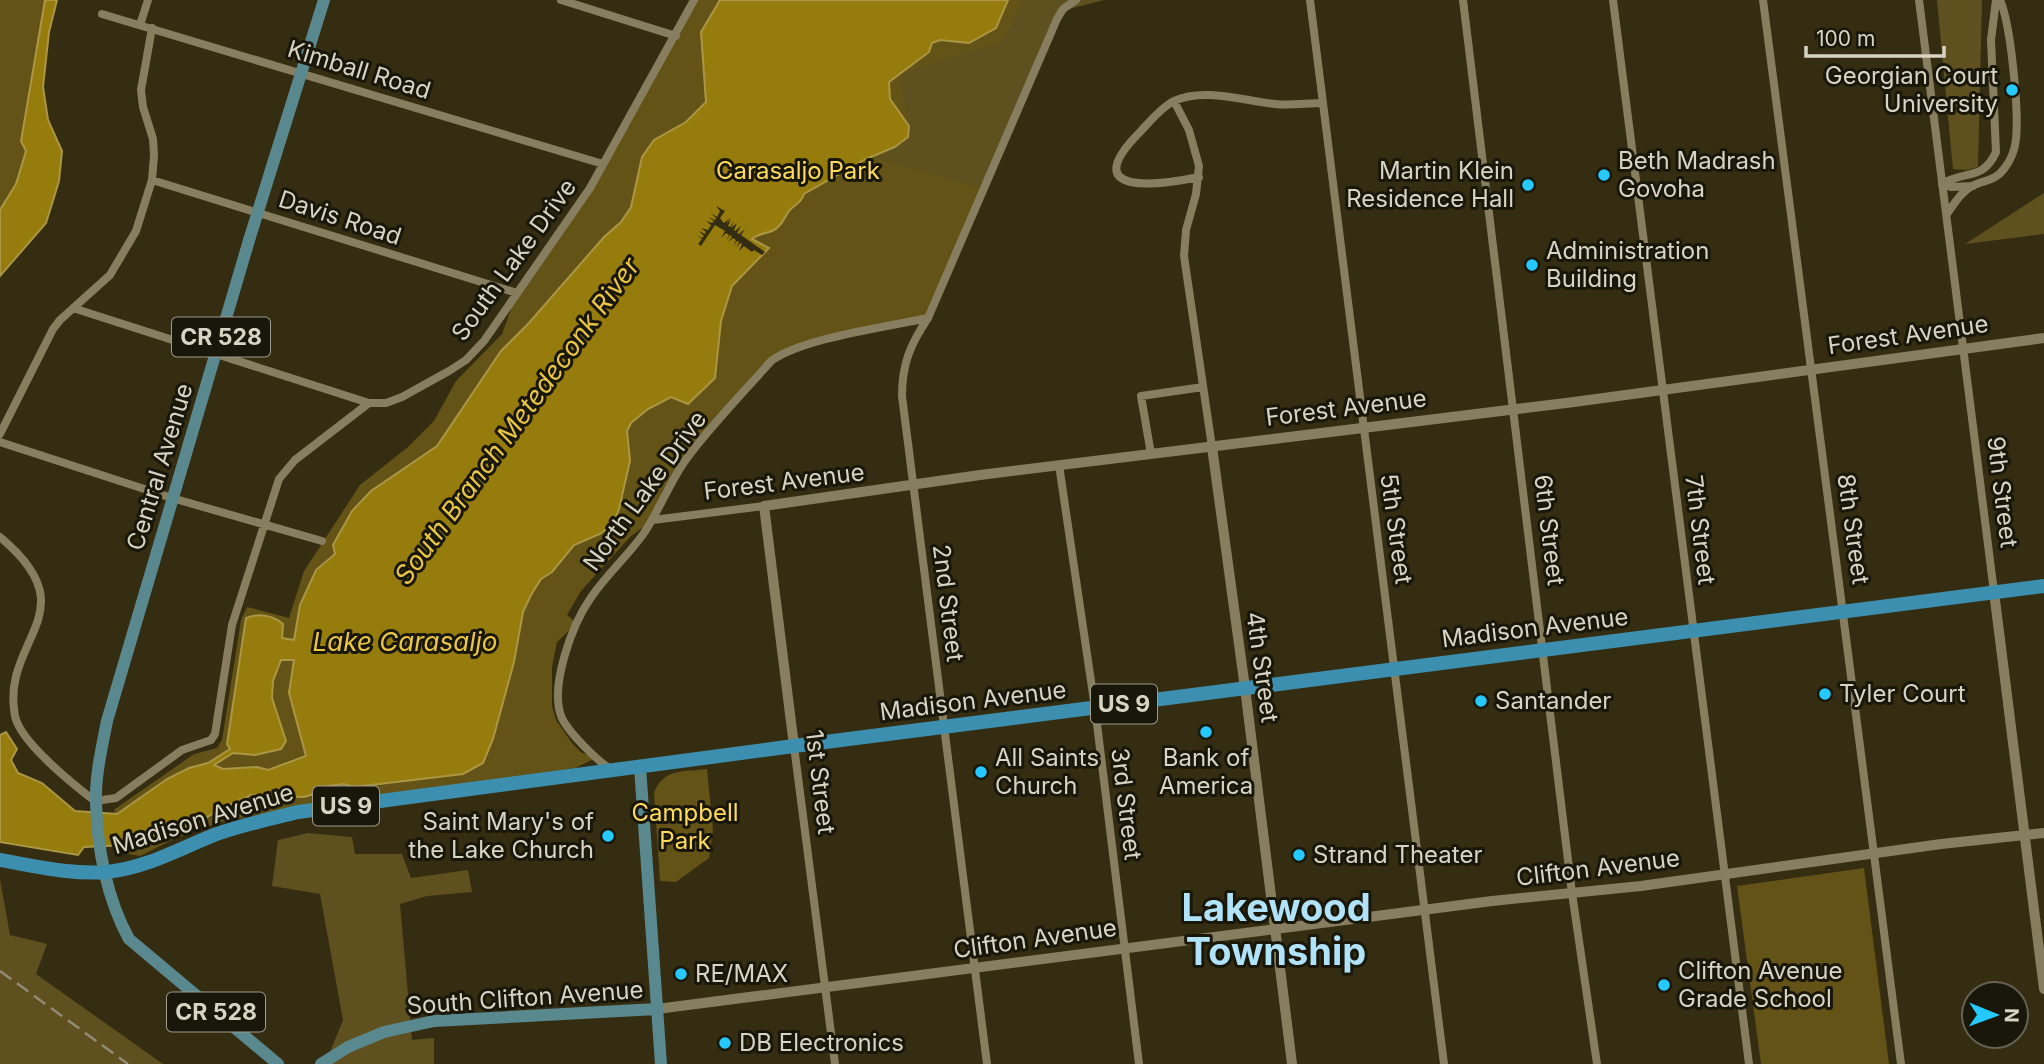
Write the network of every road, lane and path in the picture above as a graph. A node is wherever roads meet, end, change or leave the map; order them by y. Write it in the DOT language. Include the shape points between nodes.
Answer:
graph roads {
  1 [pos="148,0"];
  2 [pos="324,0"];
  3 [pos="561,0"];
  4 [pos="694,0"];
  5 [pos="1076,0"];
  6 [pos="1310,0"];
  7 [pos="1463,0"];
  8 [pos="1613,0"];
  9 [pos="1763,0"];
  10 [pos="1919,0"];
  11 [pos="1998,0"];
  12 [pos="102,14"];
  13 [pos="140,25"];
  14 [pos="152,28"];
  15 [pos="676,36"];
  16 [pos="302,72"];
  17 [pos="1174,101"];
  18 [pos="1323,103"];
  19 [pos="603,164"];
  20 [pos="1199,177"];
  21 [pos="152,180"];
  22 [pos="1942,184"];
  23 [pos="1973,186"];
  24 [pos="258,212"];
  25 [pos="1947,214"];
  26 [pos="517,293"];
  27 [pos="73,308"];
  28 [pos="928,318"];
  29 [pos="2044,338"];
  30 [pos="1962,349"];
  31 [pos="215,355"];
  32 [pos="1812,370"];
  33 [pos="1203,387"];
  34 [pos="1663,390"];
  35 [pos="369,403"];
  36 [pos="1514,408"];
  37 [pos="1362,426"];
  38 [pos="0,434"];
  39 [pos="0,442"];
  40 [pos="1212,447"];
  41 [pos="1150,454"];
  42 [pos="1059,466"];
  43 [pos="914,485"];
  44 [pos="172,498"];
  45 [pos="764,506"];
  46 [pos="653,520"];
  47 [pos="263,524"];
  48 [pos="0,537"];
  49 [pos="322,541"];
  50 [pos="2044,586"];
  51 [pos="1994,592"];
  52 [pos="1844,611"];
  53 [pos="1694,630"];
  54 [pos="1544,649"];
  55 [pos="1395,669"];
  56 [pos="1245,688"];
  57 [pos="1095,708"];
  58 [pos="944,727"];
  59 [pos="794,746"];
  60 [pos="640,767"];
  61 [pos="613,771"];
  62 [pos="96,802"];
  63 [pos="2044,833"];
  64 [pos="2025,835"];
  65 [pos="1873,853"];
  66 [pos="0,860"];
  67 [pos="104,870"];
  68 [pos="1725,873"];
  69 [pos="1573,893"];
  70 [pos="1424,911"];
  71 [pos="1276,929"];
  72 [pos="1125,949"];
  73 [pos="974,969"];
  74 [pos="825,988"];
  75 [pos="2044,989"];
  76 [pos="657,1009"];
  77 [pos="278,1064"];
  78 [pos="320,1064"];
  79 [pos="661,1064"];
  80 [pos="835,1064"];
  81 [pos="987,1064"];
  82 [pos="1139,1064"];
  83 [pos="1292,1064"];
  84 [pos="1444,1064"];
  85 [pos="1597,1064"];
  86 [pos="1749,1064"];
  87 [pos="1901,1064"];
  1 -- 13 [label="street"];
  2 -- 16 [label="main road, Central Avenue / CR 528"];
  3 -- 15 [label="street"];
  4 -- 15 [label="street, South Lake Drive"];
  5 -- 28 [label="street" via="1063,9 1048,38"];
  6 -- 18 [label="street, 5th Street"];
  7 -- 36 [label="street, 6th Street"];
  8 -- 34 [label="street, 7th Street"];
  9 -- 32 [label="street, 8th Street"];
  10 -- 22 [label="street, 9th Street"];
  11 -- 22 [label="street" via="1992,40 1996,152 1981,172"];
  11 -- 23 [label="street" via="2009,38 2016,140 2012,158 1996,178"];
  12 -- 13 [label="street, Kimball Road"];
  13 -- 14 [label="street, Kimball Road"];
  14 -- 16 [label="street, Kimball Road"];
  14 -- 21 [label="street" via="141,90 153,138"];
  15 -- 19 [label="street, South Lake Drive"];
  16 -- 19 [label="street, Kimball Road"];
  16 -- 24 [label="main road, Central Avenue / CR 528"];
  17 -- 18 [label="street" via="1215,96 1278,105"];
  17 -- 20 [label="street" via="1192,141"];
  17 -- 20 [label="street" via="1124,148 1117,173 1134,184 1161,185"];
  18 -- 37 [label="street, 5th Street"];
  19 -- 26 [label="street, South Lake Drive"];
  20 -- 33 [label="street, 4th Street" via="1184,256"];
  21 -- 24 [label="street, Davis Road"];
  21 -- 27 [label="street" via="136,231 110,275"];
  22 -- 23 [label="street"];
  22 -- 25 [label="street, 9th Street"];
  23 -- 25 [label="street"];
  24 -- 26 [label="street, Davis Road"];
  24 -- 31 [label="main road, Central Avenue / CR 528"];
  25 -- 30 [label="street, 9th Street"];
  26 -- 35 [label="street, South Lake Drive" via="485,341 466,360 402,397"];
  27 -- 31 [label="street"];
  27 -- 38 [label="street" via="53,328"];
  28 -- 43 [label="street, 2nd Street" via="913,340 902,373"];
  28 -- 46 [label="street, North Lake Drive" via="783,352 685,460"];
  29 -- 30 [label="street, Forest Avenue"];
  30 -- 32 [label="street, Forest Avenue"];
  30 -- 51 [label="street, 9th Street"];
  31 -- 35 [label="street"];
  31 -- 44 [label="main road, Central Avenue / CR 528"];
  32 -- 34 [label="street, Forest Avenue"];
  32 -- 52 [label="street, 8th Street"];
  33 -- 40 [label="street, 4th Street"];
  33 -- 41 [label="street" via="1141,396"];
  34 -- 36 [label="street, Forest Avenue"];
  34 -- 53 [label="street, 7th Street"];
  35 -- 47 [label="street, South Lake Drive" via="295,460 279,478"];
  36 -- 37 [label="street, Forest Avenue"];
  36 -- 54 [label="street, 6th Street"];
  37 -- 40 [label="street, Forest Avenue"];
  37 -- 55 [label="street, 5th Street"];
  39 -- 44 [label="street"];
  40 -- 41 [label="street, Forest Avenue"];
  40 -- 56 [label="street, 4th Street"];
  41 -- 42 [label="street, Forest Avenue"];
  42 -- 43 [label="street, Forest Avenue"];
  42 -- 57 [label="street, 3rd Street"];
  43 -- 45 [label="street, Forest Avenue"];
  43 -- 58 [label="street, 2nd Street"];
  44 -- 47 [label="street"];
  44 -- 62 [label="main road, Central Avenue / CR 528" via="107,721"];
  45 -- 46 [label="street, Forest Avenue"];
  45 -- 59 [label="street, 1st Street"];
  46 -- 61 [label="street, North Lake Drive" via="589,600 569,644 559,685 560,713 570,732"];
  47 -- 49 [label="street"];
  47 -- 62 [label="street, South Lake Drive" via="232,625 215,734 211,740 182,750 116,798"];
  48 -- 62 [label="street" via="33,570 42,596 15,680 15,717 40,754"];
  50 -- 51 [label="highway, Madison Avenue / US 9"];
  51 -- 52 [label="highway, Madison Avenue / US 9"];
  51 -- 64 [label="street, 9th Street"];
  52 -- 53 [label="highway, Madison Avenue / US 9"];
  52 -- 65 [label="street, 8th Street"];
  53 -- 54 [label="highway, Madison Avenue / US 9"];
  53 -- 68 [label="street, 7th Street"];
  54 -- 55 [label="highway, Madison Avenue / US 9"];
  54 -- 69 [label="street, 6th Street"];
  55 -- 56 [label="highway, Madison Avenue / US 9"];
  55 -- 70 [label="street, 5th Street"];
  56 -- 57 [label="highway, Madison Avenue / US 9"];
  56 -- 71 [label="street, 4th Street"];
  57 -- 58 [label="highway, Madison Avenue / US 9"];
  57 -- 72 [label="street, 3rd Street"];
  58 -- 59 [label="highway, Madison Avenue / US 9"];
  58 -- 73 [label="street, 2nd Street"];
  59 -- 60 [label="highway, Madison Avenue / US 9"];
  59 -- 74 [label="street, 1st Street"];
  60 -- 61 [label="highway, Madison Avenue / US 9"];
  60 -- 76 [label="main road"];
  61 -- 67 [label="highway, Madison Avenue / US 9" via="298,812 214,835 124,870"];
  62 -- 67 [label="main road, Central Avenue / CR 528"];
  63 -- 64 [label="street, Clifton Avenue"];
  64 -- 65 [label="street, Clifton Avenue"];
  64 -- 75 [label="street, 9th Street"];
  65 -- 68 [label="street, Clifton Avenue"];
  65 -- 87 [label="street, 8th Street"];
  66 -- 67 [label="highway, Madison Avenue / US 9" via="77,871"];
  67 -- 77 [label="main road, CR 528" via="119,922 129,939"];
  68 -- 69 [label="street, Clifton Avenue"];
  68 -- 86 [label="street, 7th Street"];
  69 -- 70 [label="street, Clifton Avenue"];
  69 -- 85 [label="street, 6th Street"];
  70 -- 71 [label="street, Clifton Avenue"];
  70 -- 84 [label="street, 5th Street"];
  71 -- 72 [label="street, Clifton Avenue"];
  71 -- 83 [label="street, 4th Street"];
  72 -- 73 [label="street, Clifton Avenue"];
  72 -- 82 [label="street, 3rd Street"];
  73 -- 74 [label="street, Clifton Avenue"];
  73 -- 81 [label="street, 2nd Street"];
  74 -- 76 [label="street, Clifton Avenue"];
  74 -- 80 [label="street, 1st Street"];
  76 -- 78 [label="main road, South Clifton Avenue" via="434,1021 384,1032"];
  76 -- 79 [label="main road"];
}
